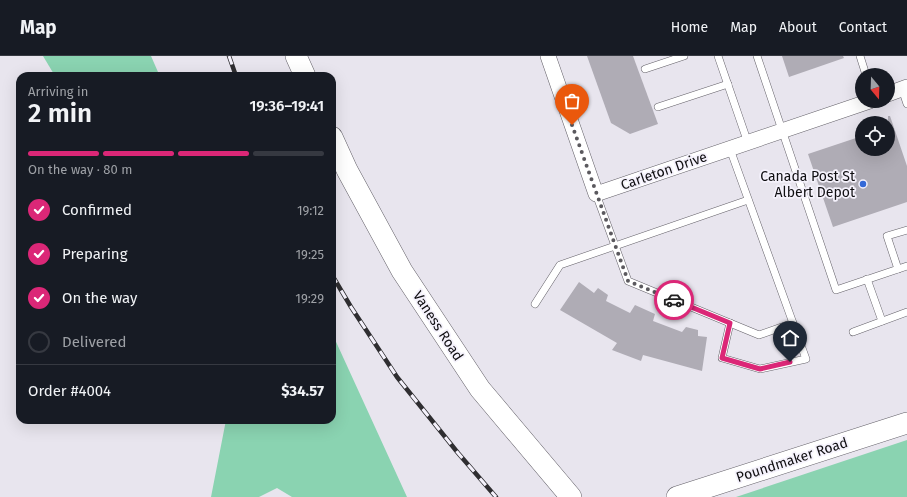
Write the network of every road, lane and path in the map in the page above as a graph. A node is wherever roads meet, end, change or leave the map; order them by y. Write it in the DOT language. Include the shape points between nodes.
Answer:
graph roads {
  1 [pos="296,56"];
  2 [pos="548,56"];
  3 [pos="684,56"];
  4 [pos="718,56"];
  5 [pos="757,56"];
  6 [pos="860,56"];
  7 [pos="864,68"];
  8 [pos="645,69"];
  9 [pos="303,72"];
  10 [pos="728,84"];
  11 [pos="905,88"];
  12 [pos="895,92"];
  13 [pos="907,104"];
  14 [pos="855,106"];
  15 [pos="658,107"];
  16 [pos="783,131"];
  17 [pos="748,143"];
  18 [pos="336,146"];
  19 [pos="730,149"];
  20 [pos="596,194"];
  21 [pos="748,200"];
  22 [pos="907,230"];
  23 [pos="615,245"];
  24 [pos="907,266"];
  25 [pos="898,269"];
  26 [pos="868,279"];
  27 [pos="535,304"];
  28 [pos="907,312"];
  29 [pos="882,321"];
  30 [pos="730,323"];
  31 [pos="793,323"];
  32 [pos="853,332"];
  33 [pos="907,423"];
  34 [pos="571,497"];
  35 [pos="677,497"];
  1 -- 9 [label="street"];
  2 -- 20 [label="street"];
  3 -- 8 [label="lane"];
  4 -- 10 [label="lane"];
  5 -- 16 [label="lane"];
  6 -- 7 [label="lane"];
  10 -- 15 [label="lane"];
  10 -- 17 [label="lane"];
  11 -- 12 [label="street"];
  11 -- 13 [label="lane"];
  14 -- 16 [label="street, Carleton Drive"];
  16 -- 17 [label="street, Carleton Drive"];
  16 -- 26 [label="lane" via="836,290"];
  17 -- 19 [label="street, Carleton Drive"];
  18 -- 34 [label="street, Vaness Road" via="402,272 480,389"];
  19 -- 20 [label="street, Carleton Drive"];
  19 -- 21 [label="lane"];
  20 -- 23 [label="lane"];
  21 -- 23 [label="lane"];
  21 -- 31 [label="lane"];
  22 -- 25 [label="lane" via="887,236"];
  23 -- 27 [label="lane" via="560,265"];
  23 -- 30 [label="lane" via="628,281"];
  24 -- 25 [label="lane"];
  25 -- 26 [label="lane"];
  26 -- 29 [label="lane"];
  28 -- 29 [label="lane"];
  29 -- 32 [label="lane"];
  30 -- 31 [label="lane" via="758,335"];
  30 -- 31 [label="lane" via="722,358 760,369 806,359"];
  33 -- 35 [label="street, Poundmaker Road"];
}
